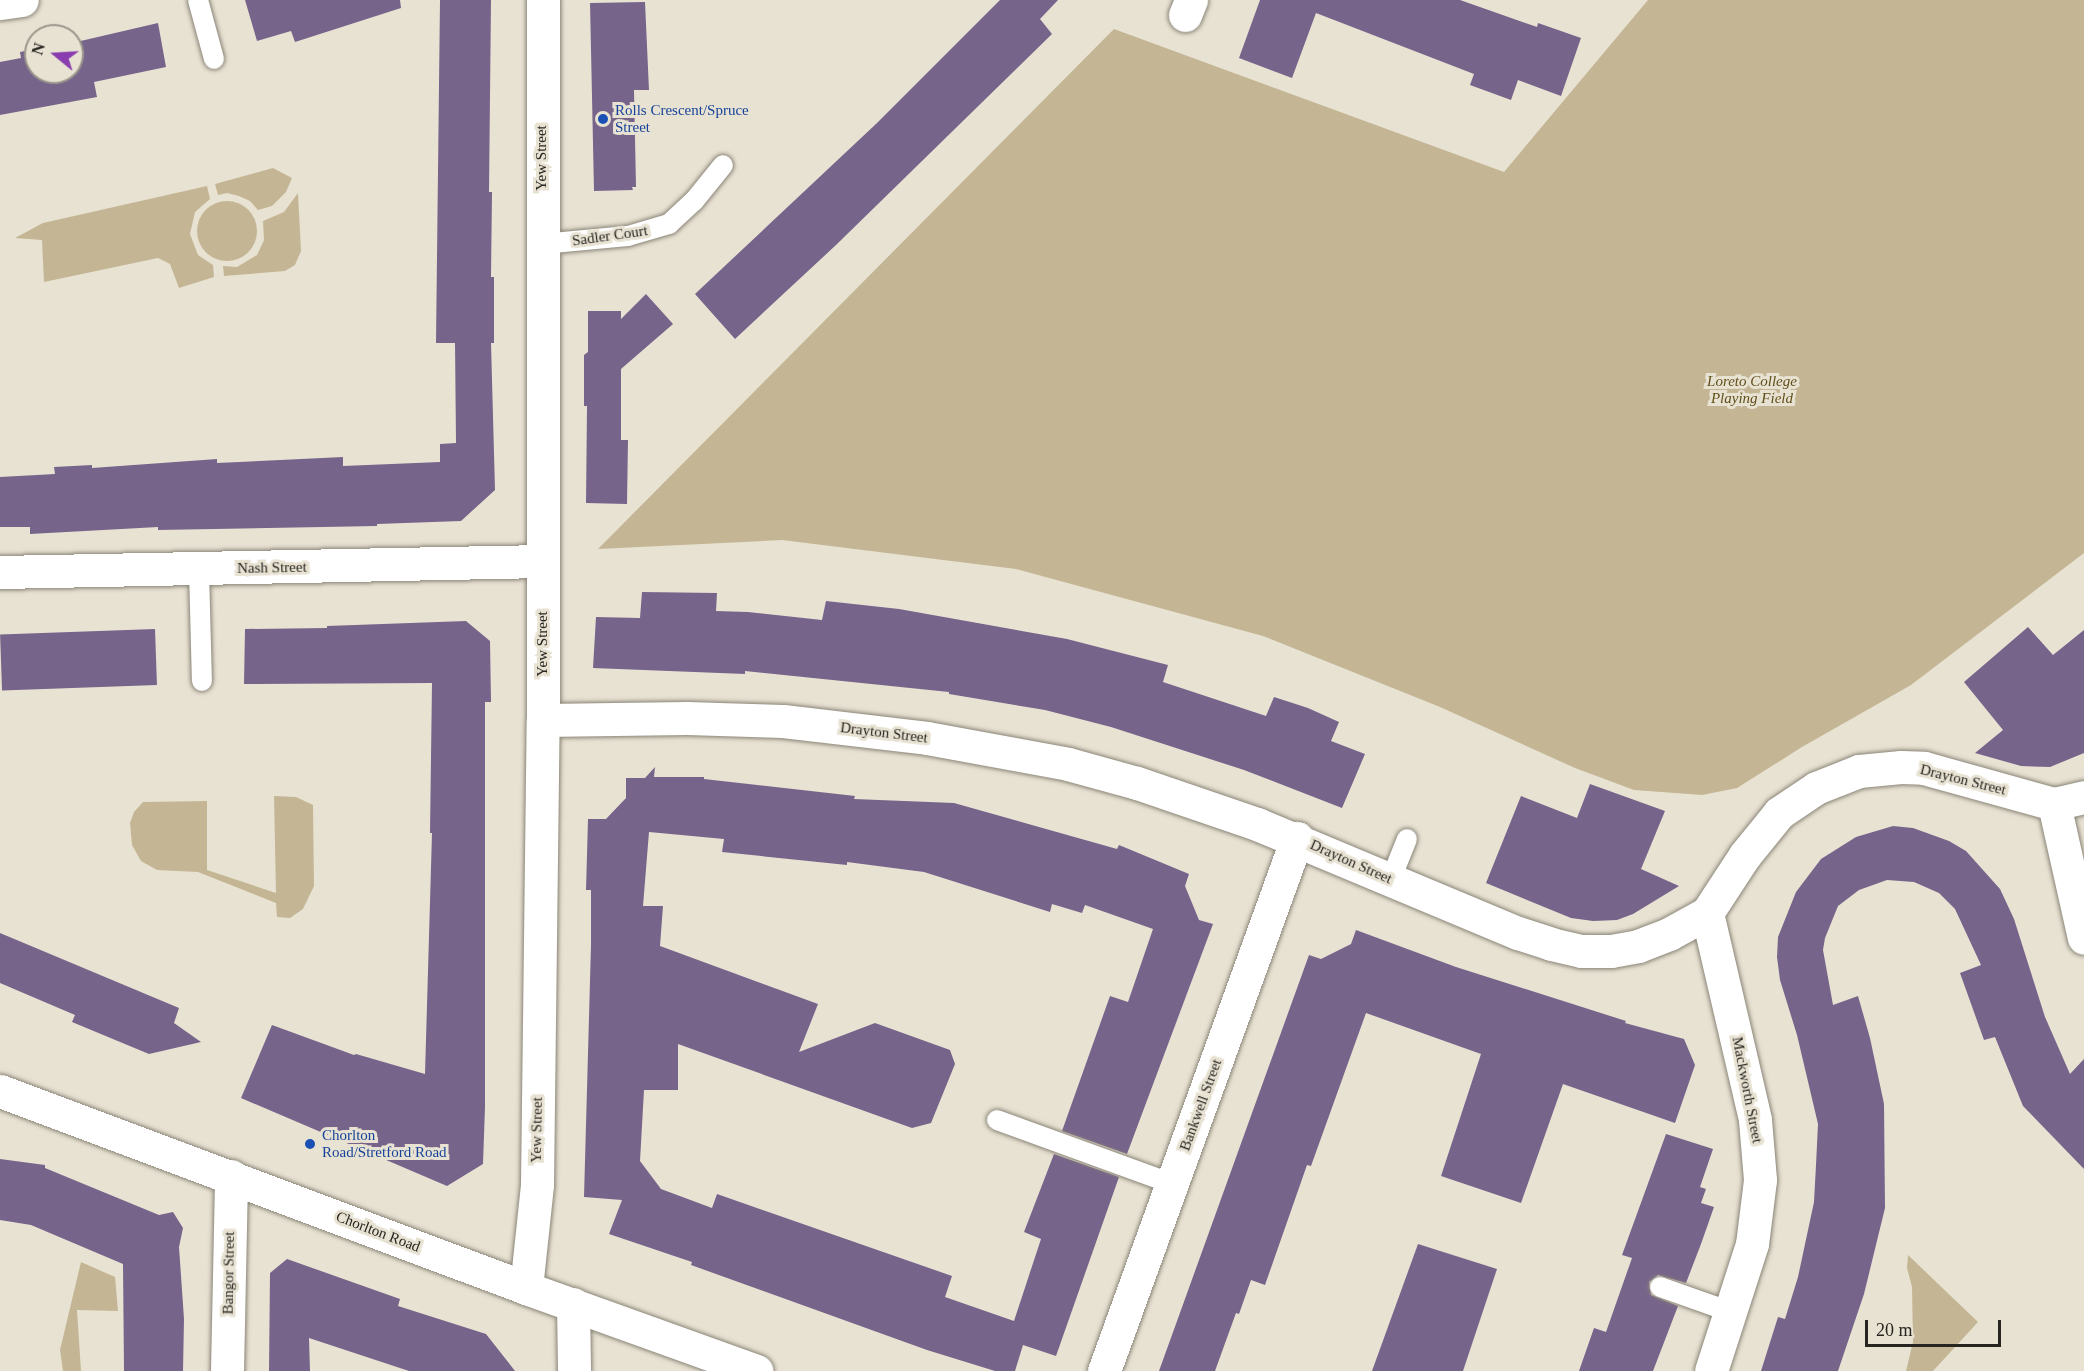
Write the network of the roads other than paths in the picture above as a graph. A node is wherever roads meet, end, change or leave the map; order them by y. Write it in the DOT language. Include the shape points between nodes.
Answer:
graph roads {
  1 [pos="22,0"];
  2 [pos="198,0"];
  3 [pos="543,0"];
  4 [pos="0,3"];
  5 [pos="214,59"];
  6 [pos="723,165"];
  7 [pos="542,244"];
  8 [pos="543,561"];
  9 [pos="200,570"];
  10 [pos="0,572"];
  11 [pos="202,681"];
  12 [pos="543,720"];
  13 [pos="2069,801"];
  14 [pos="1297,838"];
  15 [pos="1407,839"];
  16 [pos="1390,879"];
  17 [pos="1707,913"];
  18 [pos="2084,938"];
  19 [pos="0,1091"];
  20 [pos="997,1120"];
  21 [pos="231,1176"];
  22 [pos="1173,1184"];
  23 [pos="1660,1287"];
  24 [pos="526,1288"];
  25 [pos="573,1304"];
  26 [pos="1731,1312"];
  27 [pos="227,1371"];
  28 [pos="574,1371"];
  29 [pos="757,1371"];
  30 [pos="1104,1371"];
  31 [pos="1711,1371"];
  1 -- 4 [label="street"];
  2 -- 5 [label="lane"];
  3 -- 7 [label="street, Yew Street"];
  6 -- 7 [label="lane, Sadler Court" via="669,224 628,236"];
  7 -- 8 [label="street, Yew Street"];
  8 -- 9 [label="street, Nash Street"];
  8 -- 12 [label="street, Yew Street"];
  9 -- 10 [label="street, Nash Street"];
  9 -- 11 [label="lane"];
  12 -- 14 [label="street, Drayton Street" via="754,720 927,738 1103,773"];
  12 -- 24 [label="street, Yew Street" via="537,1185"];
  13 -- 17 [label="street, Drayton Street" via="1924,768 1859,771 1816,788 1779,813"];
  13 -- 18 [label="street"];
  14 -- 16 [label="street, Drayton Street"];
  14 -- 22 [label="street, Bankwell Street"];
  15 -- 16 [label="lane"];
  16 -- 17 [label="street, Drayton Street" via="1518,933 1581,951 1638,946"];
  17 -- 26 [label="street, Mackworth Street" via="1746,1078 1759,1155 1758,1208 1752,1244"];
  19 -- 21 [label="street, Chorlton Road"];
  20 -- 22 [label="lane"];
  21 -- 24 [label="street, Chorlton Road"];
  21 -- 27 [label="street, Bangor Street"];
  22 -- 30 [label="street, Bankwell Street"];
  23 -- 26 [label="lane"];
  24 -- 25 [label="street, Chorlton Road"];
  25 -- 28 [label="street"];
  25 -- 29 [label="street, Chorlton Road"];
  26 -- 31 [label="street, Mackworth Street"];
}
